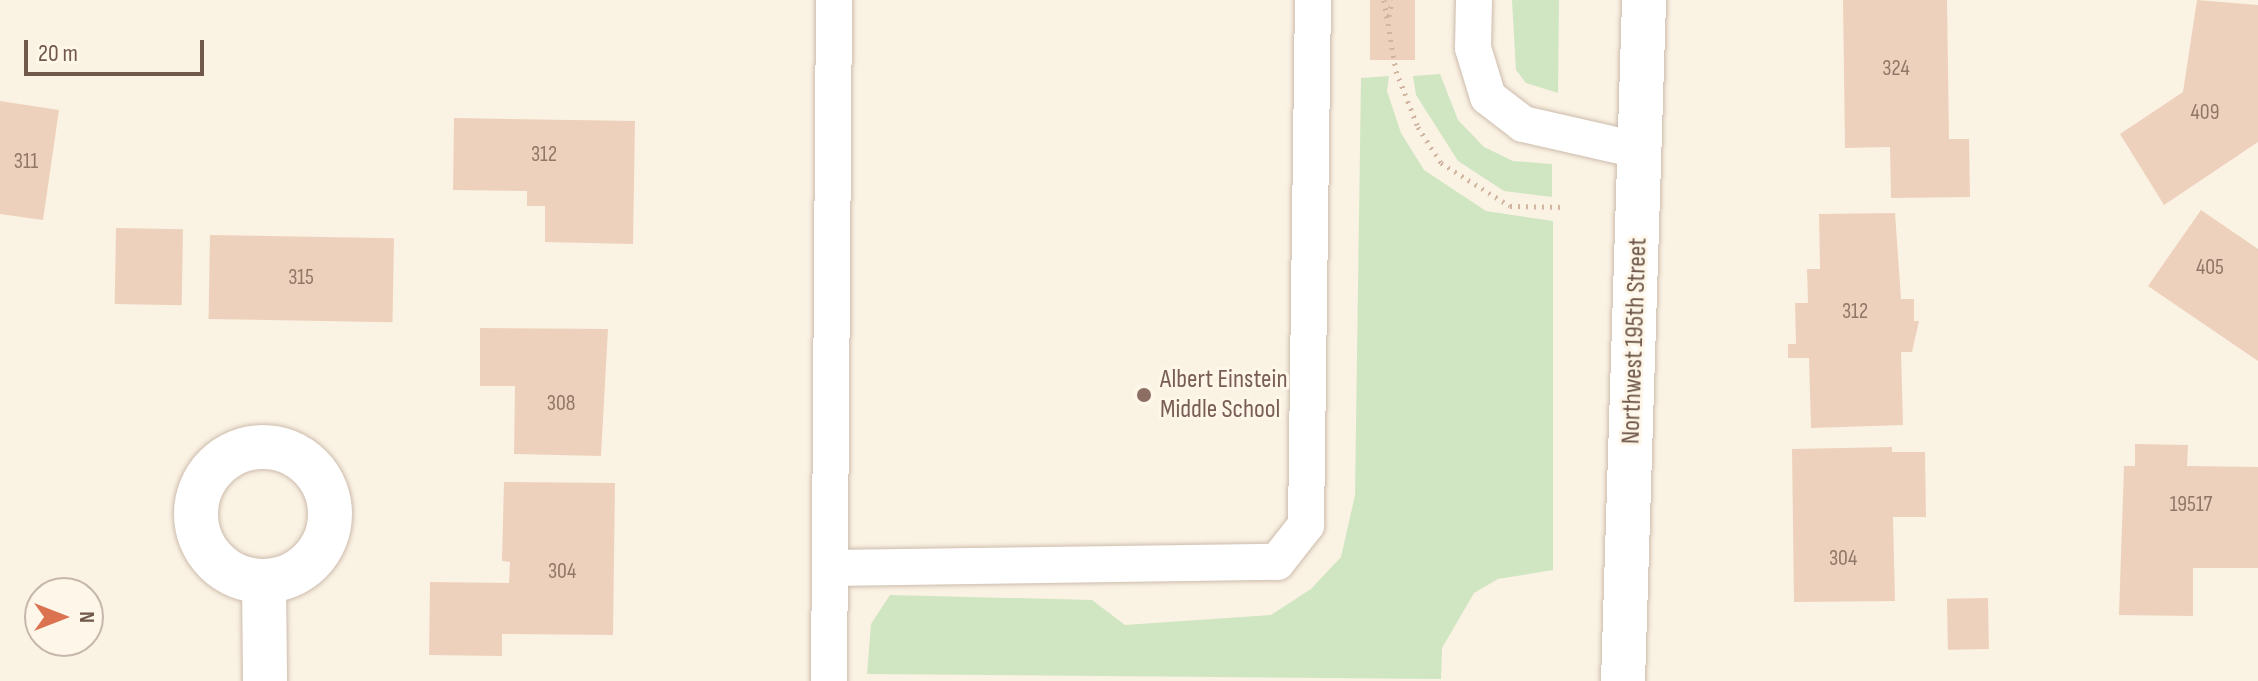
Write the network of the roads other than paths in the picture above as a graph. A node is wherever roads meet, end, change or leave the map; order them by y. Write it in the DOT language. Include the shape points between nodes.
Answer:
graph roads {
  1 [pos="834,0"];
  2 [pos="1313,0"];
  3 [pos="1474,0"];
  4 [pos="1644,0"];
  5 [pos="1642,151"];
  6 [pos="831,568"];
  7 [pos="264,581"];
  8 [pos="265,681"];
  9 [pos="829,681"];
  10 [pos="1623,681"];
  1 -- 6 [label="lane"];
  2 -- 6 [label="lane" via="1306,525 1277,562"];
  3 -- 5 [label="lane" via="1473,48 1488,97 1523,124"];
  4 -- 5 [label="street, Northwest 195th Street"];
  5 -- 10 [label="street, Northwest 195th Street"];
  6 -- 9 [label="lane"];
  7 -- 8 [label="street"];
}
